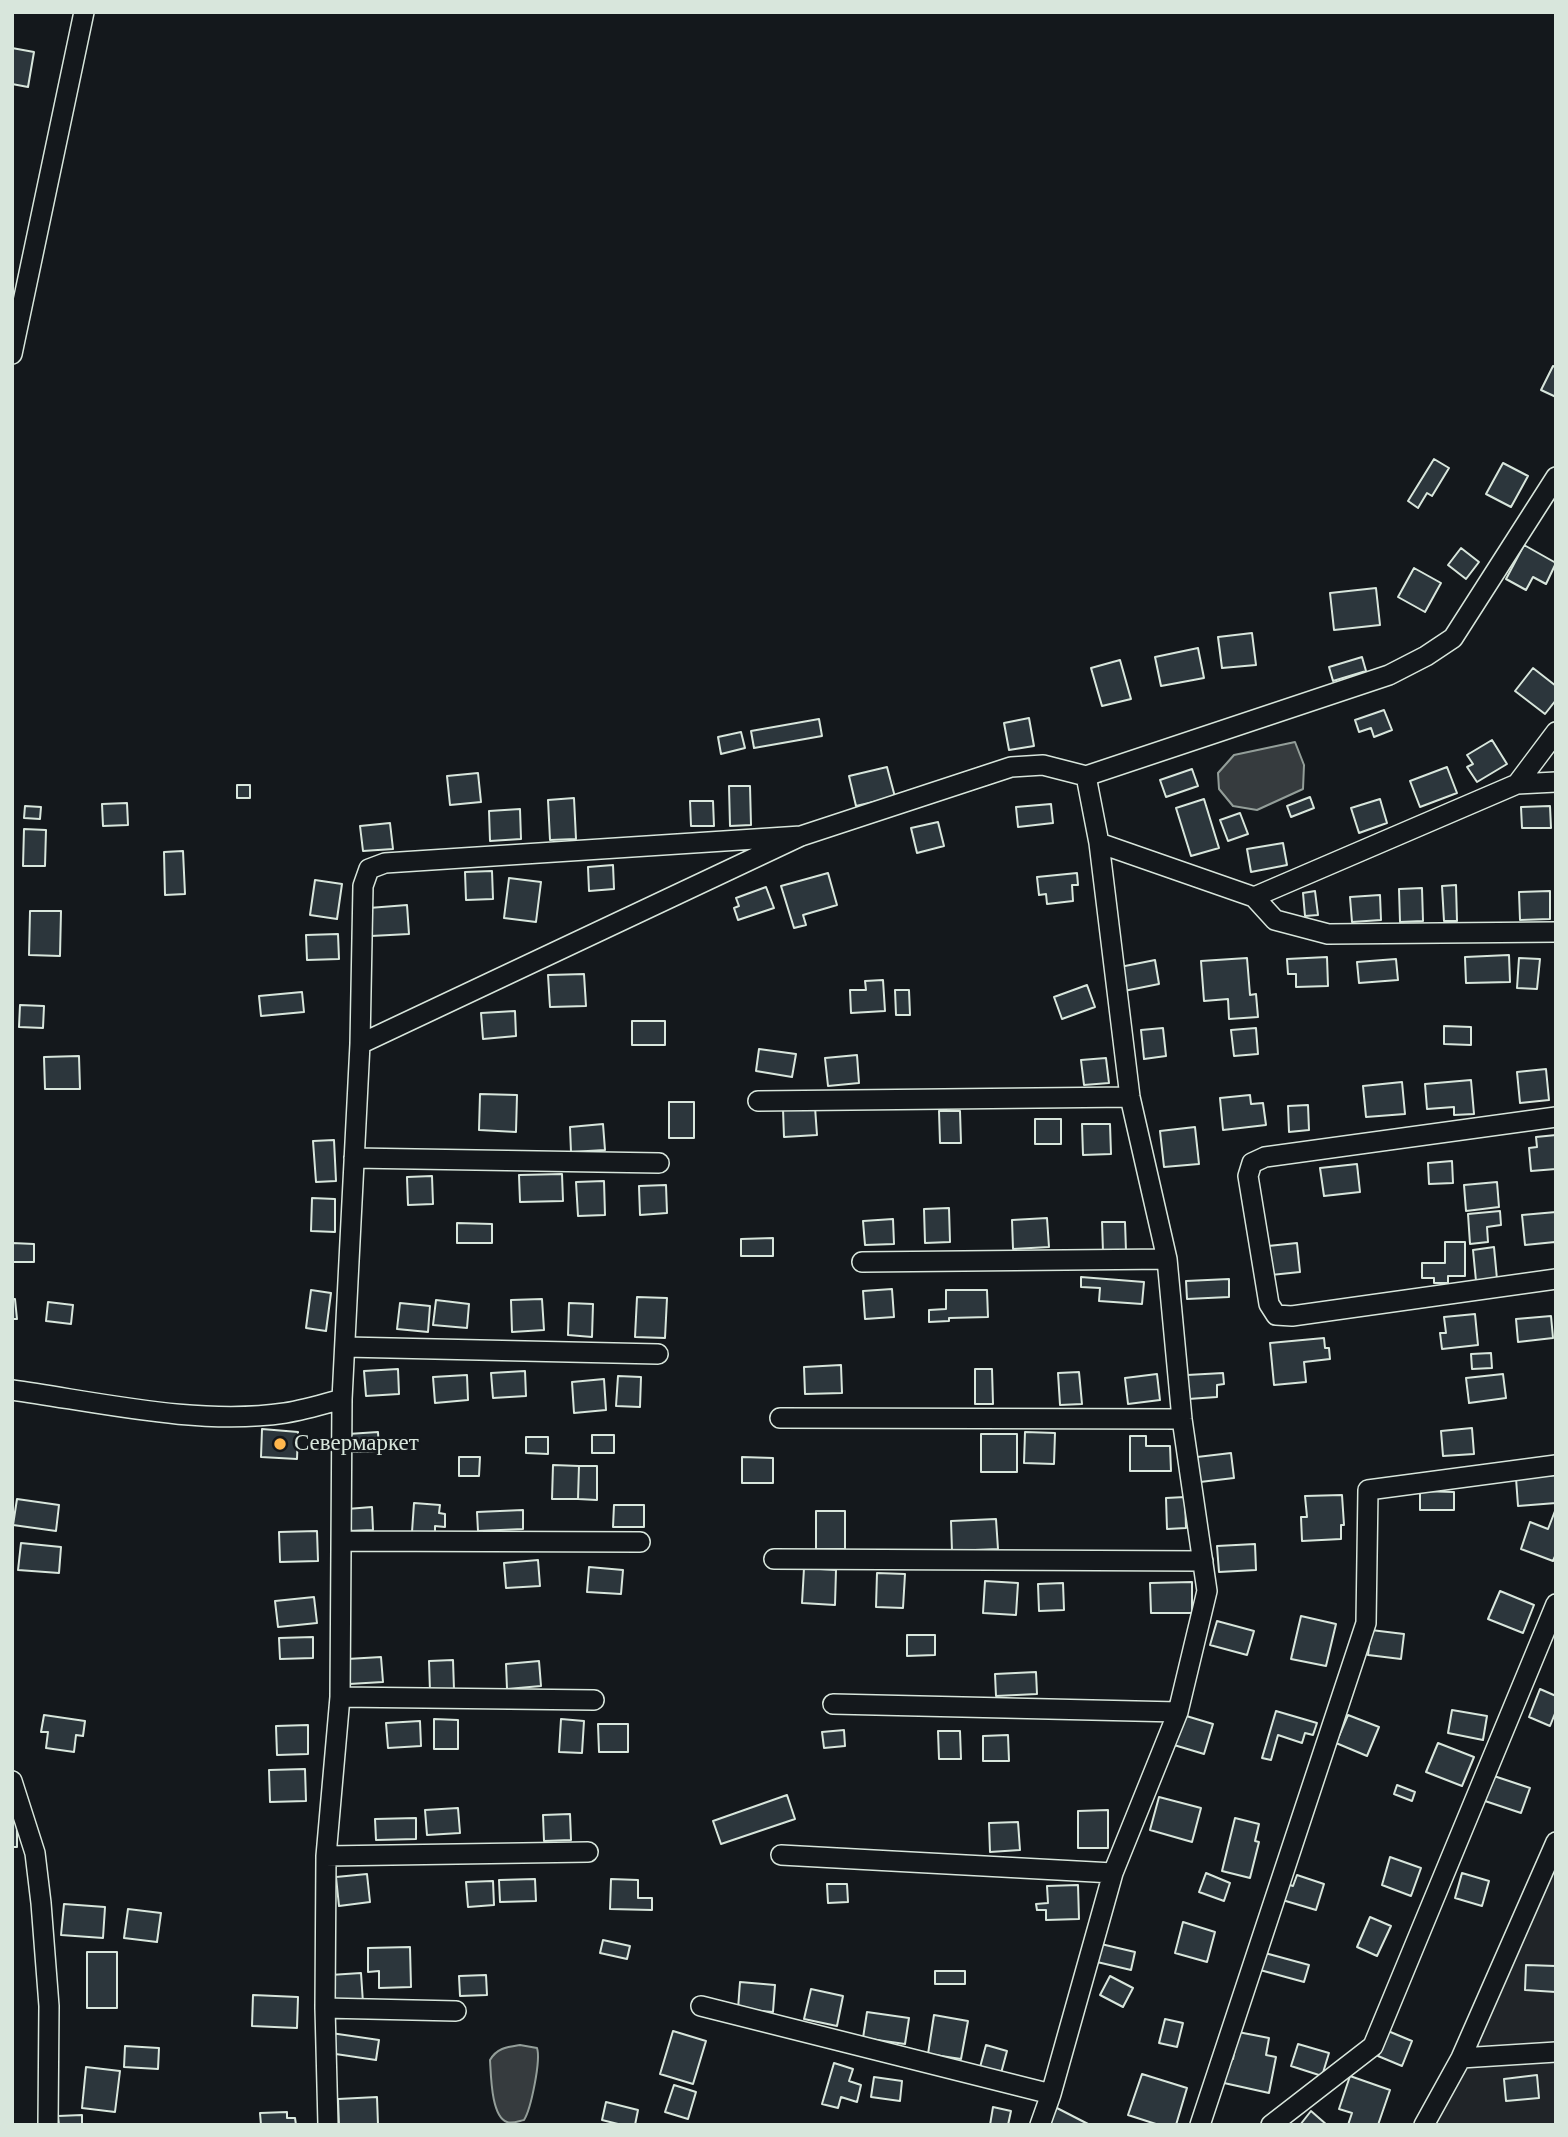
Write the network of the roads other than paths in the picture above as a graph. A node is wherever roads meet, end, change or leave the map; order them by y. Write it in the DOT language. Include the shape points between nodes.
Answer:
graph roads {
  1 [pos="84,12"];
  2 [pos="12,354"];
  3 [pos="1556,477"];
  4 [pos="1556,732"];
  5 [pos="1086,776"];
  6 [pos="1556,782"];
  7 [pos="1517,784"];
  8 [pos="801,836"];
  9 [pos="1100,843"];
  10 [pos="1254,897"];
  11 [pos="1556,932"];
  12 [pos="360,1044"];
  13 [pos="1130,1097"];
  14 [pos="758,1101"];
  15 [pos="1556,1117"];
  16 [pos="354,1158"];
  17 [pos="659,1163"];
  18 [pos="1167,1259"];
  19 [pos="862,1262"];
  20 [pos="1556,1279"];
  21 [pos="346,1347"];
  22 [pos="658,1354"];
  23 [pos="12,1390"];
  24 [pos="342,1399"];
  25 [pos="780,1418"];
  26 [pos="1182,1419"];
  27 [pos="1556,1465"];
  28 [pos="342,1541"];
  29 [pos="640,1542"];
  30 [pos="774,1559"];
  31 [pos="1203,1561"];
  32 [pos="1556,1604"];
  33 [pos="340,1697"];
  34 [pos="594,1700"];
  35 [pos="833,1704"];
  36 [pos="1178,1712"];
  37 [pos="12,1781"];
  38 [pos="1555,1844"];
  39 [pos="589,1852"];
  40 [pos="781,1855"];
  41 [pos="326,1856"];
  42 [pos="1113,1873"];
  43 [pos="701,2006"];
  44 [pos="325,2008"];
  45 [pos="456,2011"];
  46 [pos="1556,2052"];
  47 [pos="1461,2058"];
  48 [pos="1051,2094"];
  49 [pos="48,2125"];
  50 [pos="328,2125"];
  51 [pos="1040,2125"];
  52 [pos="1200,2125"];
  53 [pos="1271,2125"];
  54 [pos="1424,2125"];
  1 -- 2 [label="street"];
  3 -- 5 [label="street" via="1452,638 1426,656 1389,675"];
  4 -- 7 [label="street"];
  5 -- 8 [label="street" via="1043,765 1012,767"];
  5 -- 9 [label="street"];
  6 -- 7 [label="street"];
  7 -- 10 [label="street"];
  8 -- 12 [label="street"];
  8 -- 12 [label="street" via="385,863 369,869 363,886"];
  9 -- 10 [label="street"];
  9 -- 13 [label="street"];
  10 -- 11 [label="street" via="1275,920 1328,934"];
  12 -- 16 [label="street"];
  13 -- 14 [label="street"];
  13 -- 18 [label="street"];
  15 -- 20 [label="street" via="1265,1157 1252,1163 1248,1176 1269,1304 1276,1315"];
  16 -- 17 [label="street"];
  16 -- 21 [label="street"];
  18 -- 19 [label="street"];
  18 -- 26 [label="street"];
  21 -- 22 [label="street"];
  21 -- 24 [label="street"];
  23 -- 24 [label="street" via="177,1413 235,1416 285,1413"];
  24 -- 28 [label="street"];
  25 -- 26 [label="street"];
  26 -- 31 [label="street"];
  27 -- 52 [label="street" via="1368,1490 1366,1623"];
  28 -- 29 [label="street"];
  28 -- 33 [label="street"];
  30 -- 31 [label="street"];
  31 -- 36 [label="street" via="1207,1591"];
  32 -- 53 [label="street" via="1373,2046"];
  33 -- 34 [label="street"];
  33 -- 41 [label="street"];
  35 -- 36 [label="street"];
  36 -- 42 [label="street"];
  37 -- 49 [label="street" via="35,1853 41,1903 49,2006"];
  38 -- 47 [label="street"];
  39 -- 41 [label="street"];
  40 -- 42 [label="street"];
  41 -- 44 [label="street"];
  42 -- 48 [label="street"];
  43 -- 48 [label="street"];
  44 -- 45 [label="street"];
  44 -- 50 [label="street"];
  46 -- 47 [label="street"];
  47 -- 54 [label="street"];
  48 -- 51 [label="street"];
}
